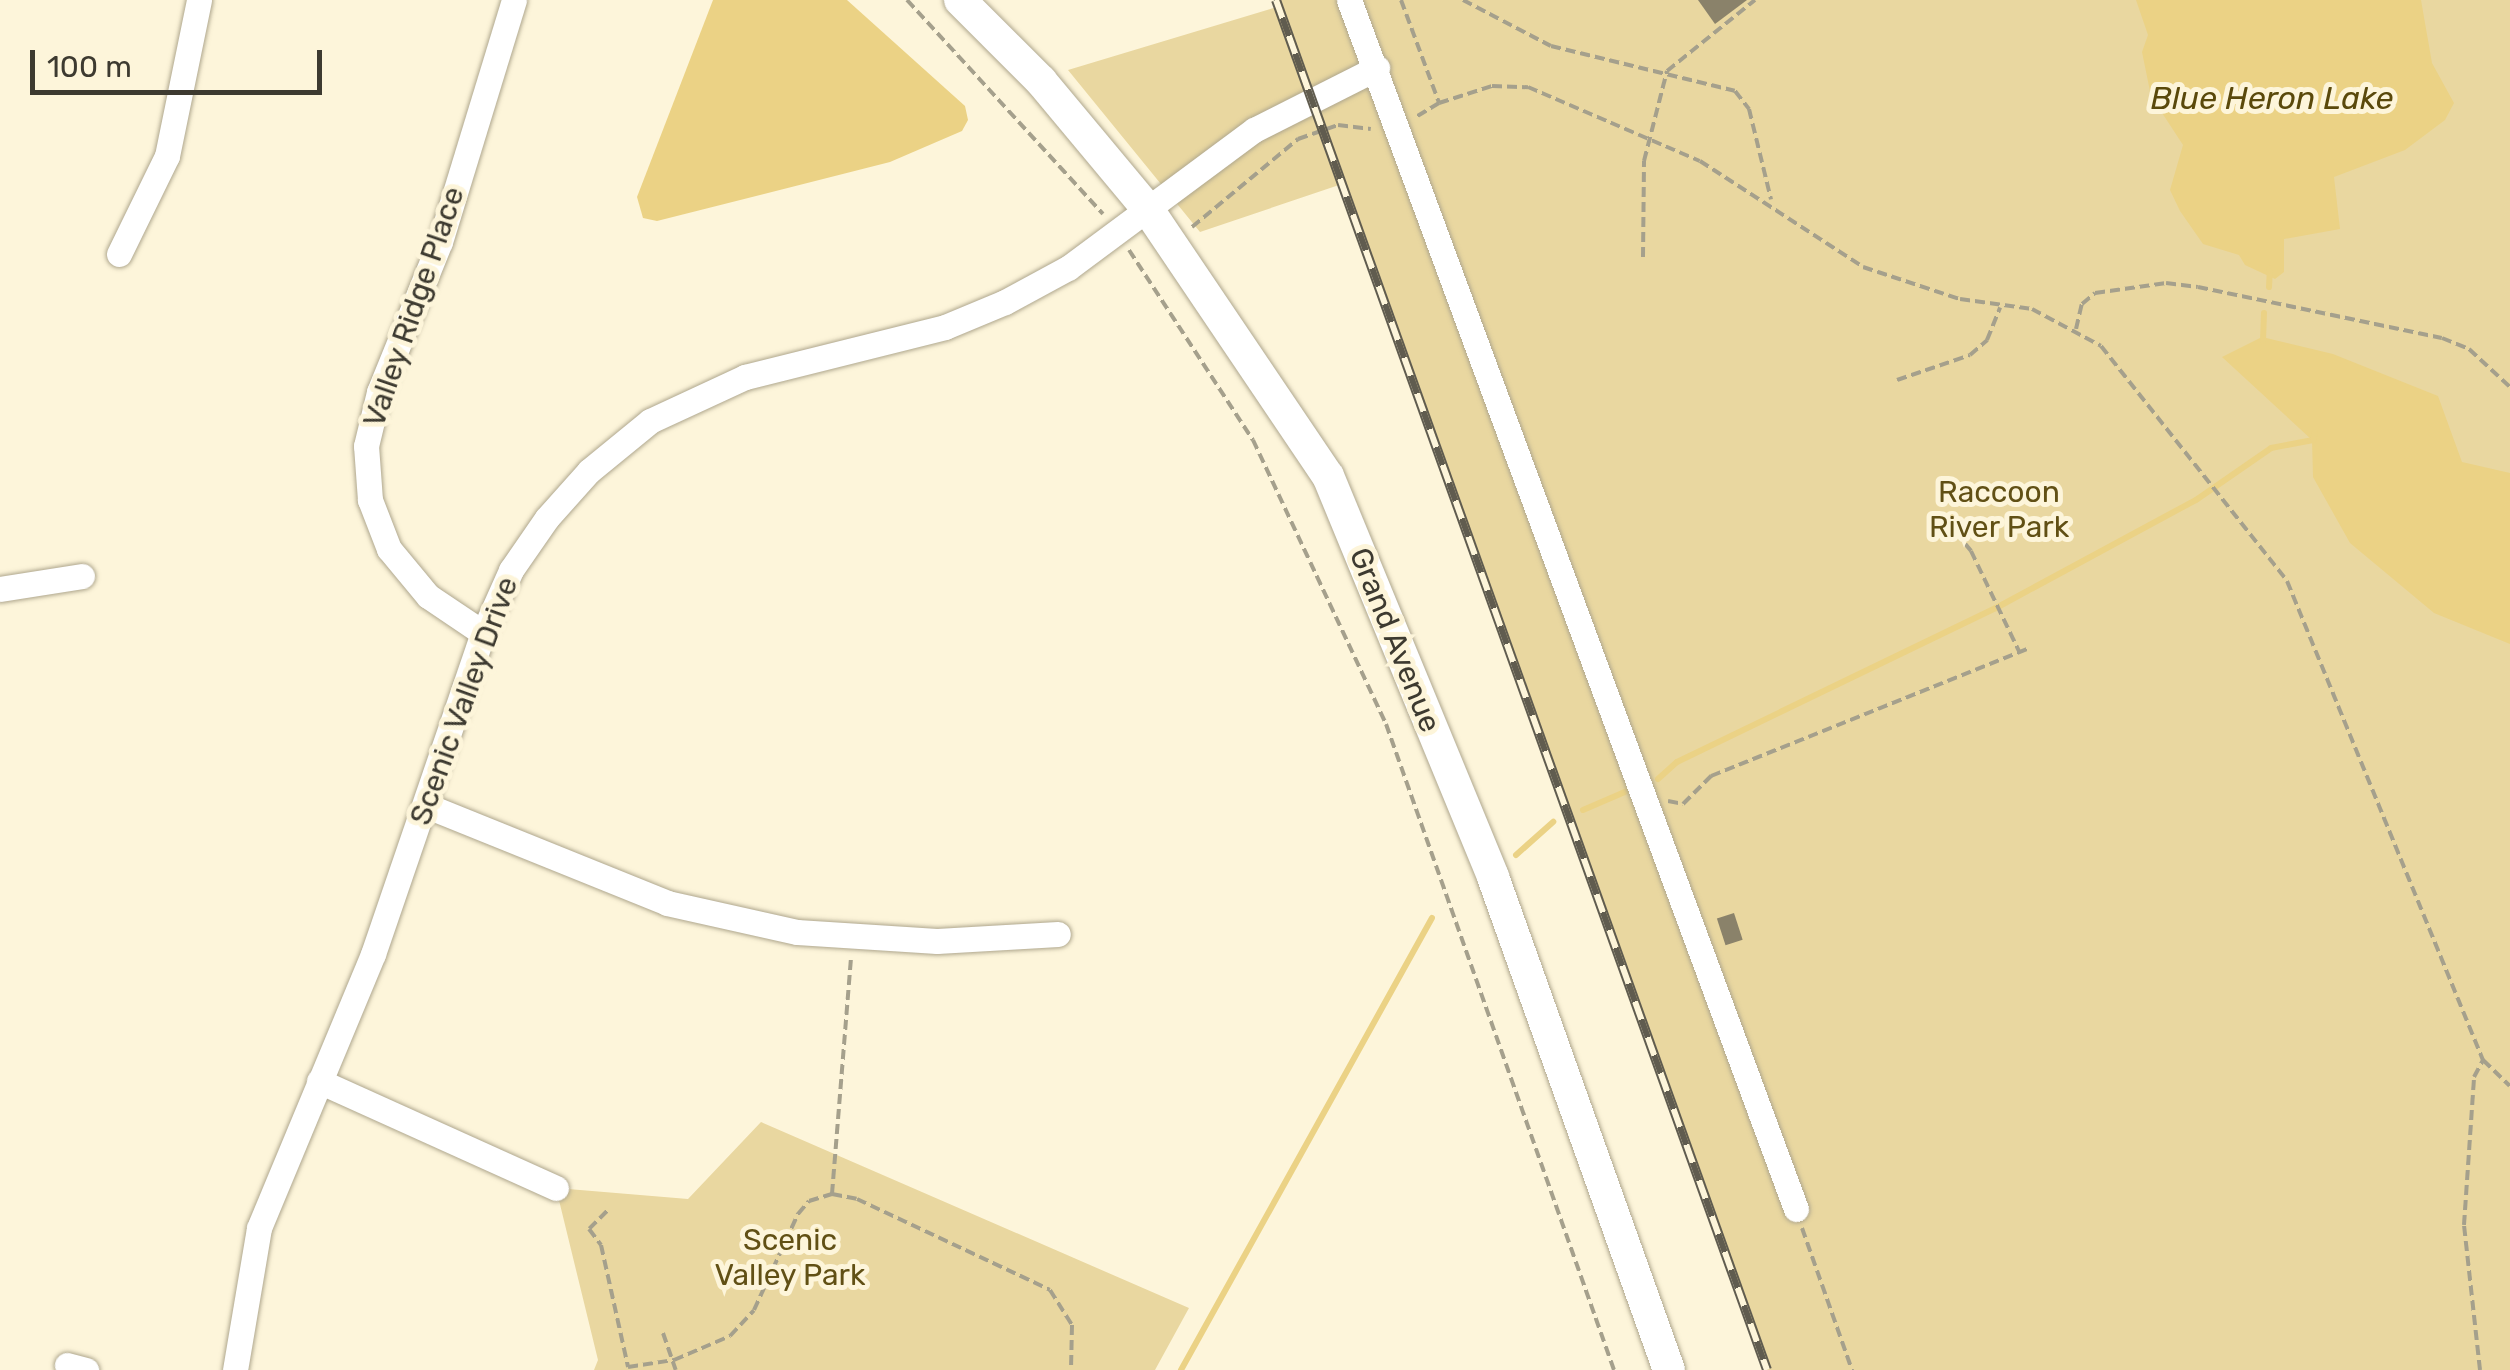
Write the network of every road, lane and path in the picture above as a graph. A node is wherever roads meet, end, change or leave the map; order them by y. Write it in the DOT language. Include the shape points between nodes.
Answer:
graph roads {
  1 [pos="198,0"];
  2 [pos="514,0"];
  3 [pos="907,0"];
  4 [pos="960,0"];
  5 [pos="1349,0"];
  6 [pos="1402,0"];
  7 [pos="1463,0"];
  8 [pos="1755,0"];
  9 [pos="1377,68"];
  10 [pos="1667,71"];
  11 [pos="1439,104"];
  12 [pos="1400,123"];
  13 [pos="1648,137"];
  14 [pos="1771,202"];
  15 [pos="1146,208"];
  16 [pos="1103,214"];
  17 [pos="1200,222"];
  18 [pos="1129,251"];
  19 [pos="119,254"];
  20 [pos="1643,257"];
  21 [pos="1150,260"];
  22 [pos="1141,267"];
  23 [pos="2000,305"];
  24 [pos="2076,328"];
  25 [pos="1898,380"];
  26 [pos="2510,387"];
  27 [pos="1946,522"];
  28 [pos="82,576"];
  29 [pos="0,588"];
  30 [pos="483,634"];
  31 [pos="2027,649"];
  32 [pos="2020,652"];
  33 [pos="1639,795"];
  34 [pos="425,805"];
  35 [pos="1058,934"];
  36 [pos="853,938"];
  37 [pos="2483,1060"];
  38 [pos="319,1081"];
  39 [pos="2510,1086"];
  40 [pos="556,1188"];
  41 [pos="832,1194"];
  42 [pos="1796,1209"];
  43 [pos="607,1212"];
  44 [pos="663,1333"];
  45 [pos="674,1360"];
  46 [pos="628,1369"];
  47 [pos="236,1370"];
  48 [pos="676,1370"];
  49 [pos="1071,1370"];
  50 [pos="1614,1370"];
  51 [pos="1670,1370"];
  52 [pos="1852,1370"];
  53 [pos="2480,1370"];
  1 -- 19 [label="street" via="167,156"];
  2 -- 30 [label="street, Valley Ridge Place" via="440,242 379,392 366,446 370,500 389,549 428,596"];
  3 -- 16 [label="path"];
  4 -- 15 [label="main road, Grand Avenue" via="1040,81"];
  5 -- 9 [label="street"];
  6 -- 11 [label="path"];
  7 -- 10 [label="path" via="1550,46"];
  8 -- 10 [label="path"];
  9 -- 12 [label="street"];
  9 -- 15 [label="street, Scenic Valley Drive" via="1254,130"];
  10 -- 13 [label="path"];
  10 -- 14 [label="path" via="1715,82 1743,101"];
  11 -- 12 [label="path"];
  11 -- 13 [label="path" via="1492,86 1528,87"];
  12 -- 17 [label="path" via="1379,131 1338,125 1298,140"];
  12 -- 33 [label="street"];
  13 -- 14 [label="path"];
  13 -- 20 [label="path"];
  14 -- 23 [label="path" via="1863,266 1924,289"];
  15 -- 30 [label="street, Scenic Valley Drive" via="1068,268 1005,302 945,327 745,377 650,421 547,518 511,570"];
  15 -- 51 [label="main road, Grand Avenue" via="1328,476 1493,877"];
  18 -- 22 [label="path"];
  21 -- 22 [label="path"];
  22 -- 50 [label="path" via="1254,440 1386,724"];
  23 -- 24 [label="path" via="2032,309"];
  23 -- 25 [label="path" via="1979,348"];
  24 -- 26 [label="path" via="2082,304 2095,293 2166,283 2198,286 2442,338 2469,349"];
  24 -- 37 [label="path" via="2126,370 2287,580"];
  27 -- 32 [label="path" via="1971,551"];
  28 -- 29 [label="street"];
  30 -- 34 [label="street, Scenic Valley Drive"];
  31 -- 32 [label="path"];
  32 -- 33 [label="path" via="1712,776 1683,804"];
  33 -- 42 [label="street"];
  34 -- 36 [label="street" via="667,902"];
  34 -- 38 [label="street, Scenic Valley Drive"];
  35 -- 36 [label="street"];
  36 -- 41 [label="path"];
  37 -- 39 [label="path"];
  37 -- 53 [label="path" via="2474,1077 2464,1225"];
  38 -- 40 [label="street"];
  38 -- 47 [label="street, Scenic Valley Drive" via="259,1228"];
  41 -- 45 [label="path" via="808,1201 798,1214 748,1321"];
  41 -- 49 [label="path" via="857,1199 1050,1290 1072,1324"];
  42 -- 52 [label="path"];
  43 -- 46 [label="path" via="589,1229 601,1246"];
  44 -- 45 [label="path"];
  45 -- 46 [label="path"];
  45 -- 48 [label="path"];
}
